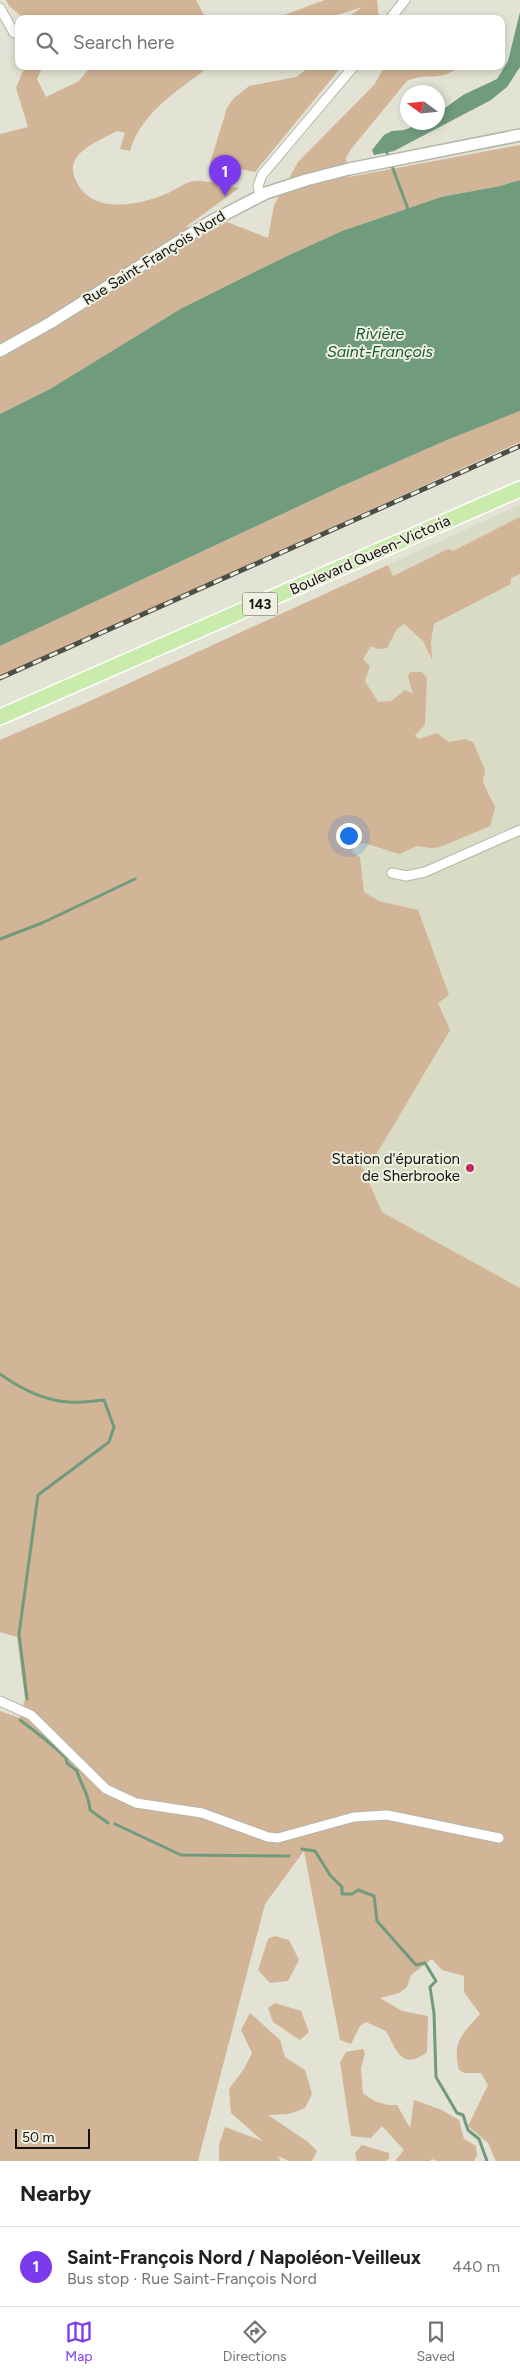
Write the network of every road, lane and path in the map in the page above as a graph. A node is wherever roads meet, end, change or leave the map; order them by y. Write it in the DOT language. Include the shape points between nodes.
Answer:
graph roads {
  1 [pos="404,0"];
  2 [pos="0,8"];
  3 [pos="393,15"];
  4 [pos="14,33"];
  5 [pos="351,70"];
  6 [pos="520,135"];
  7 [pos="260,195"];
  8 [pos="0,350"];
  9 [pos="520,489"];
  10 [pos="0,717"];
  11 [pos="520,830"];
  12 [pos="392,873"];
  13 [pos="0,1701"];
  14 [pos="499,1838"];
  1 -- 3 [label="street"];
  2 -- 4 [label="street"];
  5 -- 7 [label="street" via="262,175 258,186"];
  6 -- 7 [label="street, Rue Saint-François Nord" via="365,166"];
  7 -- 8 [label="street, Rue Saint-François Nord"];
  9 -- 10 [label="main road, Boulevard Queen-Victoria / 143"];
  11 -- 12 [label="street" via="425,872 406,876"];
  13 -- 14 [label="street" via="31,1715 106,1789 136,1803 202,1813 268,1837 289,1836 354,1817 387,1814"];
}
